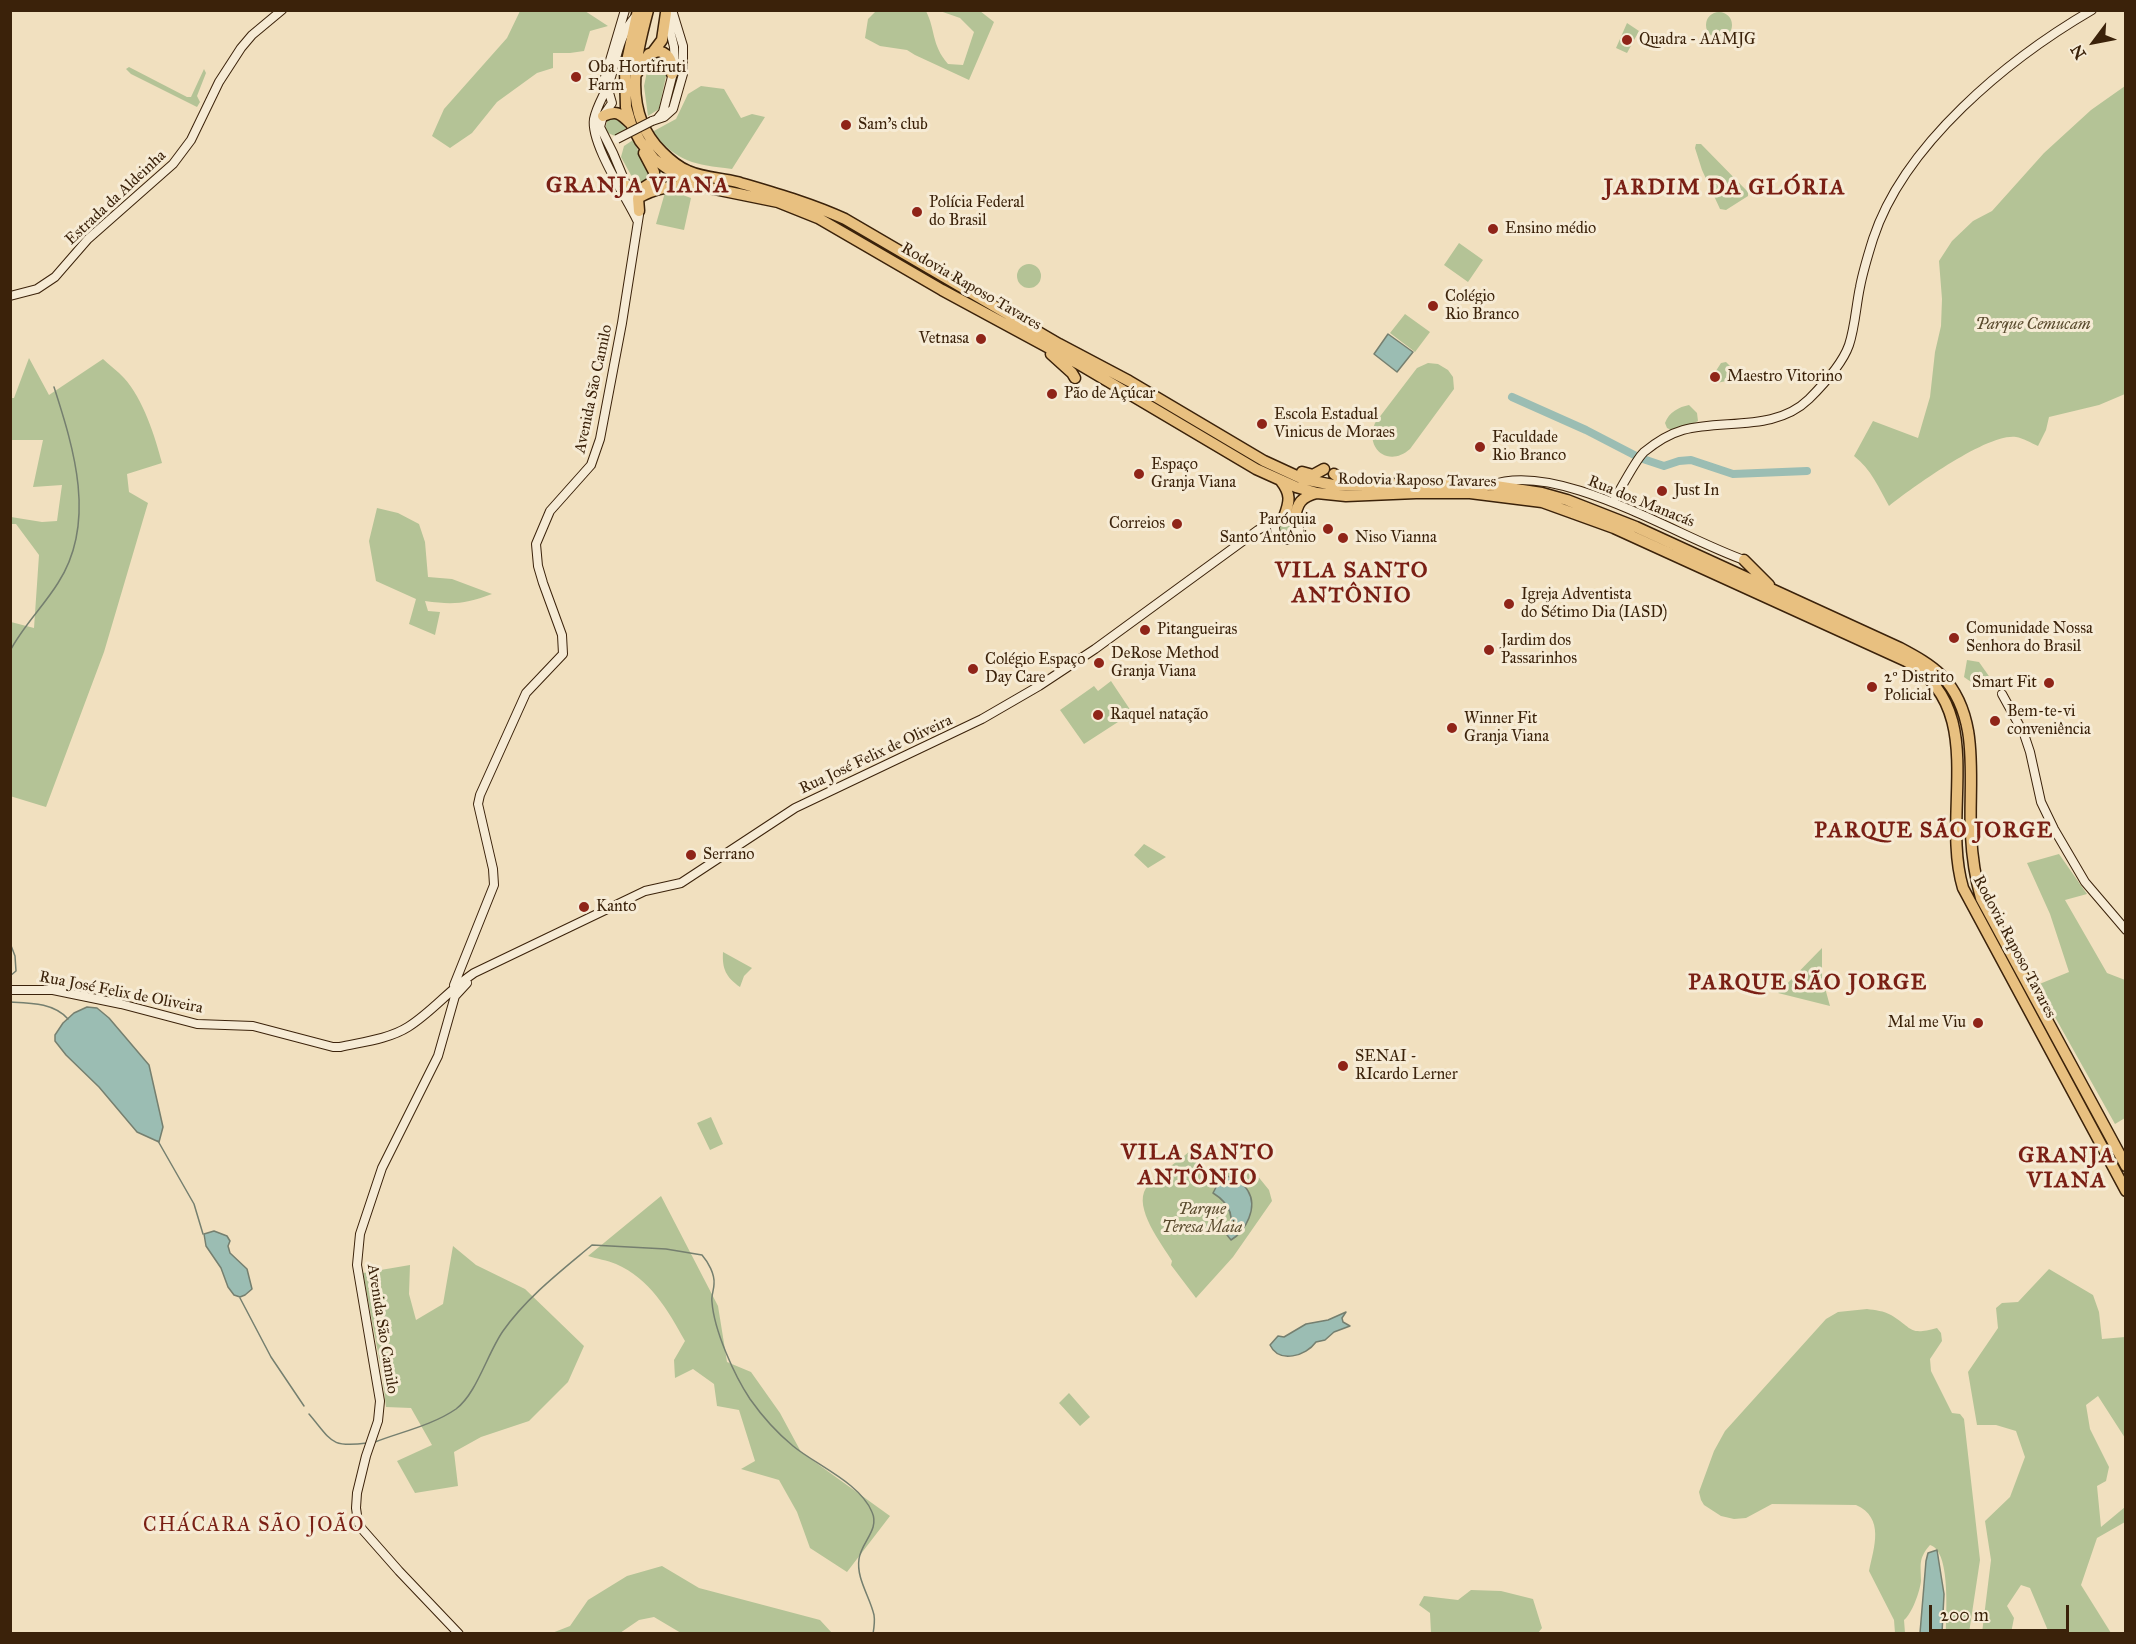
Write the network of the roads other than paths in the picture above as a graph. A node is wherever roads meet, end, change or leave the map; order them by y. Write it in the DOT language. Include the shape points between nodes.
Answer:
graph roads {
  1 [pos="282,10"];
  2 [pos="625,10"];
  3 [pos="648,10"];
  4 [pos="2092,10"];
  5 [pos="668,11"];
  6 [pos="637,13"];
  7 [pos="653,52"];
  8 [pos="672,74"];
  9 [pos="634,78"];
  10 [pos="605,86"];
  11 [pos="603,117"];
  12 [pos="654,121"];
  13 [pos="631,124"];
  14 [pos="640,141"];
  15 [pos="614,144"];
  16 [pos="609,166"];
  17 [pos="695,185"];
  18 [pos="631,195"];
  19 [pos="638,216"];
  20 [pos="10,296"];
  21 [pos="1040,344"];
  22 [pos="1075,378"];
  23 [pos="1264,461"];
  24 [pos="1324,469"];
  25 [pos="1334,474"];
  26 [pos="1280,481"];
  27 [pos="1376,485"];
  28 [pos="1489,485"];
  29 [pos="1317,493"];
  30 [pos="1613,502"];
  31 [pos="1286,518"];
  32 [pos="1257,530"];
  33 [pos="1276,533"];
  34 [pos="1744,560"];
  35 [pos="1776,591"];
  36 [pos="2002,694"];
  37 [pos="2126,930"];
  38 [pos="459,984"];
  39 [pos="10,990"];
  40 [pos="2126,1166"];
  41 [pos="2125,1190"];
  42 [pos="459,1634"];
  1 -- 20 [label="main road, Estrada da Aldeinha" via="241,48 219,82 191,140 173,164 88,239 55,277 37,289"];
  2 -- 10 [label="main road"];
  3 -- 9 [label="highway, Rodovia Raposo Tavares"];
  4 -- 30 [label="main road" via="2017,61 1945,126 1916,161 1874,237 1847,350 1808,400 1783,415 1750,423 1700,426 1664,438 1641,456"];
  5 -- 7 [label="highway" via="662,40"];
  5 -- 8 [label="main road" via="675,56"];
  5 -- 12 [label="main road" via="683,46 683,74 673,109"];
  6 -- 10 [label="main road" via="621,41"];
  6 -- 13 [label="highway, Rodovia Raposo Tavares" via="625,70 626,107"];
  7 -- 8 [label="highway" via="670,57"];
  7 -- 9 [label="highway"];
  8 -- 12 [label="main road" via="663,112"];
  9 -- 23 [label="highway, Rodovia Raposo Tavares" via="644,128 658,148 679,166 785,195 845,219"];
  10 -- 11 [label="main road" via="612,103"];
  10 -- 16 [label="main road" via="594,127"];
  11 -- 13 [label="highway" via="618,112"];
  11 -- 15 [label="main road" via="602,134"];
  12 -- 15 [label="main road, bridge"];
  13 -- 14 [label="highway, Rodovia Raposo Tavares"];
  14 -- 17 [label="highway, Rodovia Raposo Tavares" via="663,167"];
  14 -- 18 [label="highway" via="654,181"];
  15 -- 16 [label="main road" via="607,153"];
  15 -- 18 [label="main road"];
  16 -- 18 [label="main road"];
  17 -- 18 [label="highway" via="661,187"];
  17 -- 21 [label="highway, Rodovia Raposo Tavares" via="778,202 818,218"];
  18 -- 19 [label="highway"];
  19 -- 38 [label="main road, Avenida São Camilo" via="597,450 586,471 547,515 536,543 538,566 564,651 526,693 480,795 478,804 494,885 470,942"];
  21 -- 22 [label="highway"];
  21 -- 26 [label="highway, Rodovia Raposo Tavares"];
  23 -- 24 [label="highway" via="1310,475"];
  23 -- 27 [label="highway, Rodovia Raposo Tavares" via="1314,483"];
  25 -- 27 [label="highway" via="1344,481"];
  26 -- 29 [label="highway, Rodovia Raposo Tavares"];
  26 -- 31 [label="highway" via="1290,499"];
  27 -- 28 [label="highway, Rodovia Raposo Tavares"];
  28 -- 30 [label="main road, Rua dos Manacás" via="1537,480"];
  28 -- 35 [label="highway, Rodovia Raposo Tavares" via="1567,500"];
  29 -- 31 [label="highway" via="1304,497"];
  29 -- 41 [label="highway, Rodovia Raposo Tavares" via="1470,493 1542,502 1614,528 1906,660 1927,675 1950,709 1957,741 1956,813 1963,888"];
  30 -- 34 [label="main road, Rua dos Manacás"];
  31 -- 32 [label="main road, Rua José Felix de Oliveira"];
  31 -- 33 [label="main road" via="1276,525"];
  31 -- 33 [label="main road" via="1299,527 1296,537 1285,540"];
  32 -- 33 [label="main road"];
  32 -- 38 [label="main road, Rua José Felix de Oliveira" via="1095,649 982,719 803,804 681,883 645,891"];
  34 -- 35 [label="highway"];
  35 -- 40 [label="highway, Rodovia Raposo Tavares" via="1927,663 1953,691 1965,716 1971,752 1971,836 1981,898"];
  36 -- 37 [label="main road" via="2031,752 2041,802 2054,829 2085,882"];
  38 -- 39 [label="main road, Rua José Felix de Oliveira" via="404,1030 340,1047 254,1026 197,1023 53,990"];
  38 -- 42 [label="main road, Avenida São Camilo" via="438,1056 382,1168 358,1243 359,1281 380,1401 356,1508 362,1529"];
}
